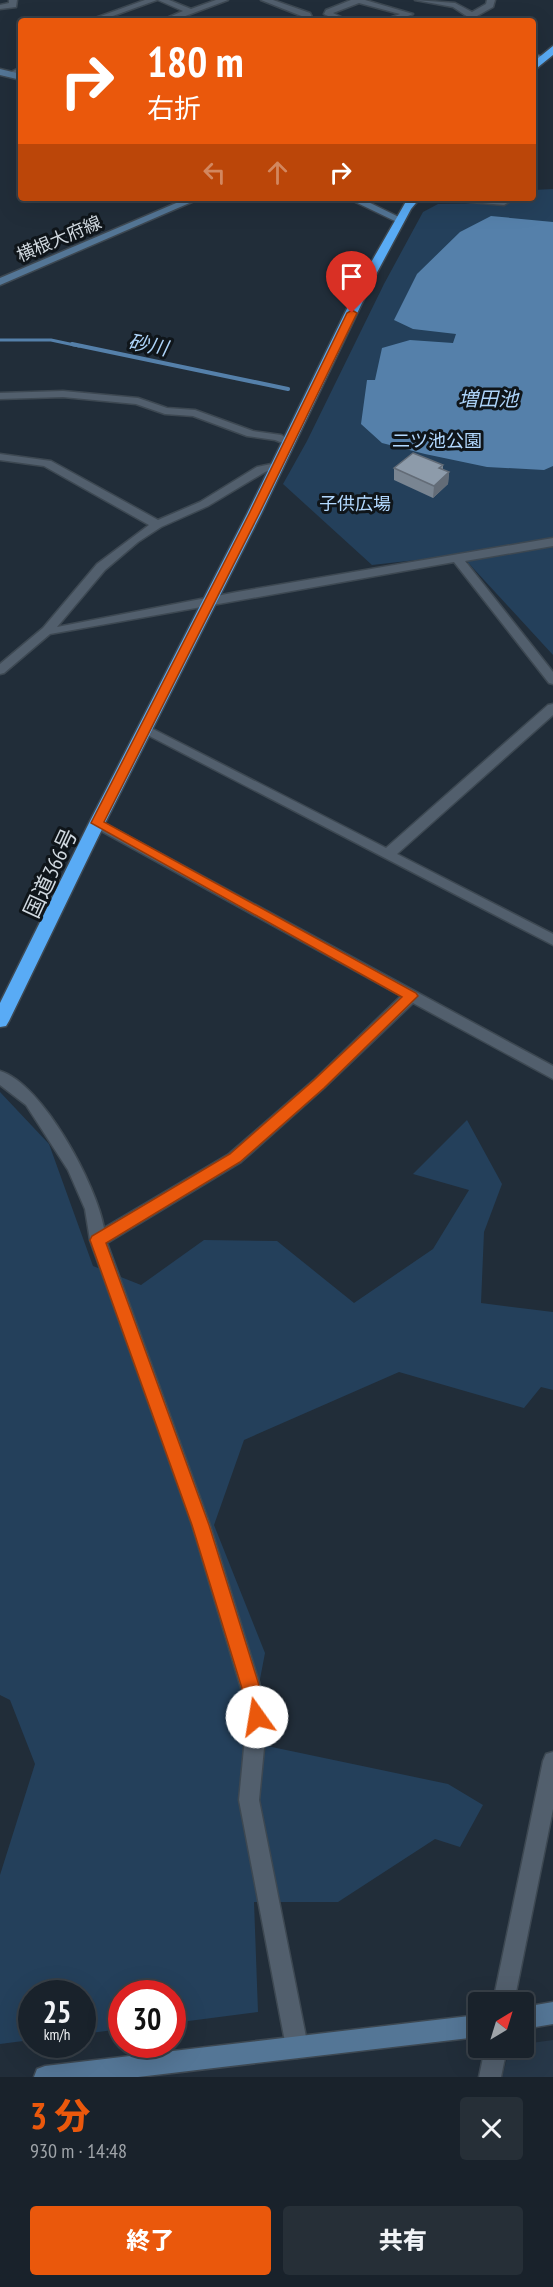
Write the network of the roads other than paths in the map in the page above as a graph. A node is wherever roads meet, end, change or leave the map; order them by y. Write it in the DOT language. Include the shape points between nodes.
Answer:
graph roads {
  1 [pos="13,0"];
  2 [pos="153,0"];
  3 [pos="162,0"];
  4 [pos="224,0"];
  5 [pos="265,0"];
  6 [pos="303,0"];
  7 [pos="419,0"];
  8 [pos="492,0"];
  9 [pos="357,1"];
  10 [pos="0,7"];
  11 [pos="287,8"];
  12 [pos="192,12"];
  13 [pos="471,16"];
  14 [pos="100,18"];
  15 [pos="173,18"];
  16 [pos="308,18"];
  17 [pos="338,18"];
  18 [pos="396,18"];
  19 [pos="475,18"];
  20 [pos="553,49"];
  21 [pos="538,57"];
  22 [pos="18,71"];
  23 [pos="0,72"];
  24 [pos="11,74"];
  25 [pos="18,76"];
  26 [pos="189,201"];
  27 [pos="359,201"];
  28 [pos="412,201"];
  29 [pos="493,201"];
  30 [pos="504,202"];
  31 [pos="400,220"];
  32 [pos="0,282"];
  33 [pos="0,396"];
  34 [pos="288,442"];
  35 [pos="0,457"];
  36 [pos="276,466"];
  37 [pos="157,525"];
  38 [pos="553,542"];
  39 [pos="458,559"];
  40 [pos="207,603"];
  41 [pos="47,631"];
  42 [pos="0,670"];
  43 [pos="553,680"];
  44 [pos="553,708"];
  45 [pos="144,730"];
  46 [pos="97,823"];
  47 [pos="387,855"];
  48 [pos="553,940"];
  49 [pos="411,996"];
  50 [pos="0,1021"];
  51 [pos="553,1074"];
  52 [pos="0,1077"];
  53 [pos="98,1240"];
  54 [pos="553,1761"];
  55 [pos="505,1992"];
  56 [pos="553,2013"];
  57 [pos="534,2016"];
  58 [pos="468,2027"];
  59 [pos="297,2047"];
  60 [pos="494,2058"];
  61 [pos="45,2077"];
  62 [pos="490,2077"];
  1 -- 10 [label="street" via="13,5"];
  2 -- 14 [label="street"];
  3 -- 12 [label="street"];
  4 -- 12 [label="street"];
  5 -- 11 [label="street"];
  6 -- 11 [label="street"];
  7 -- 13 [label="street" via="455,5"];
  8 -- 13 [label="street"];
  9 -- 17 [label="street" via="329,12"];
  9 -- 18 [label="street" via="409,14"];
  11 -- 16 [label="street"];
  12 -- 15 [label="street"];
  13 -- 19 [label="street"];
  20 -- 21 [label="highway"];
  22 -- 24 [label="street"];
  23 -- 24 [label="street"];
  24 -- 25 [label="street"];
  26 -- 32 [label="street, 横根大府線"];
  27 -- 31 [label="street"];
  28 -- 31 [label="highway, 国道366号"];
  29 -- 30 [label="street"];
  31 -- 34 [label="highway, 国道366号"];
  33 -- 34 [label="street" via="63,394 138,401 165,411 195,413 251,434"];
  34 -- 36 [label="highway, 国道366号"];
  35 -- 37 [label="street" via="47,463"];
  36 -- 37 [label="street" via="261,469 204,504"];
  36 -- 40 [label="highway, 国道366号"];
  37 -- 41 [label="street" via="101,567"];
  38 -- 39 [label="street"];
  39 -- 40 [label="street"];
  39 -- 43 [label="street"];
  40 -- 41 [label="street"];
  40 -- 45 [label="highway, 国道366号"];
  41 -- 42 [label="street"];
  44 -- 47 [label="street"];
  45 -- 46 [label="highway, 国道366号"];
  45 -- 47 [label="street"];
  46 -- 49 [label="street"];
  46 -- 50 [label="highway, 国道366号"];
  47 -- 48 [label="street"];
  49 -- 51 [label="street"];
  49 -- 53 [label="street" via="235,1158"];
  52 -- 53 [label="street" via="31,1101 75,1168 93,1209"];
  53 -- 59 [label="street" via="201,1525 253,1695 257,1717 249,1800"];
  54 -- 55 [label="street"];
  56 -- 57 [label="street"];
  58 -- 59 [label="street"];
  59 -- 61 [label="street"];
  60 -- 62 [label="street"];
}
